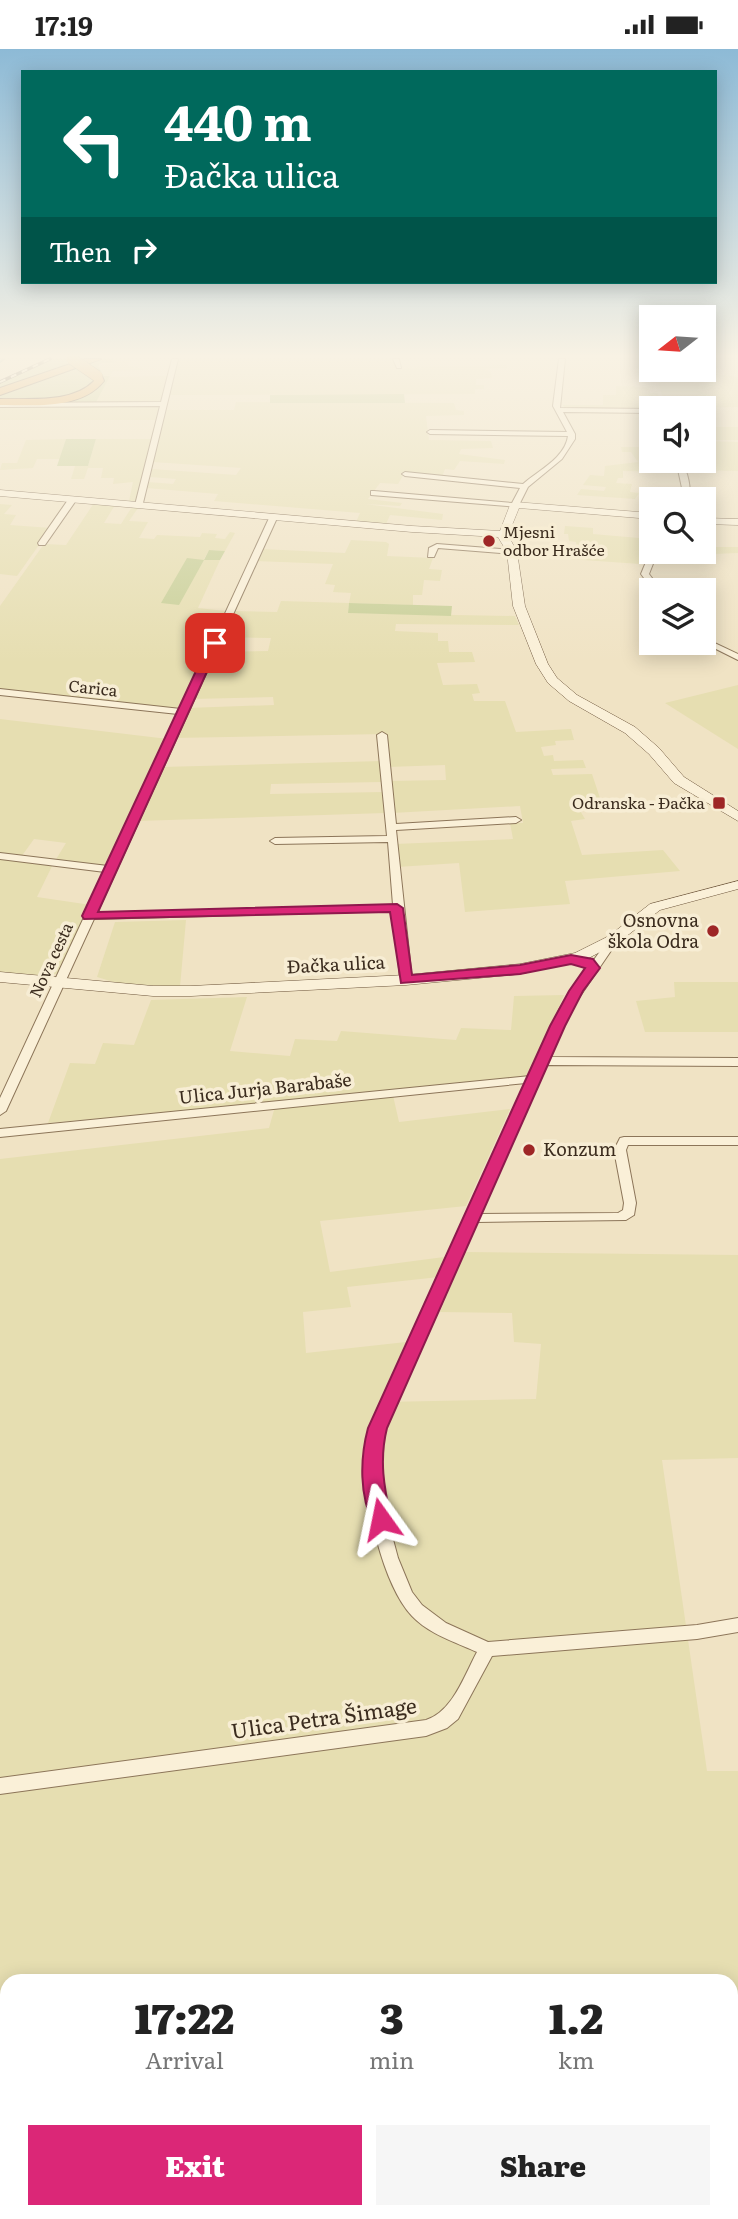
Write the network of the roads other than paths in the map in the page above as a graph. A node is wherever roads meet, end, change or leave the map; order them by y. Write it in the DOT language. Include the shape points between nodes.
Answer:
graph roads {
  1 [pos="150,460"];
  2 [pos="559,460"];
  3 [pos="405,474"];
  4 [pos="523,486"];
  5 [pos="0,493"];
  6 [pos="374,493"];
  7 [pos="74,499"];
  8 [pos="139,505"];
  9 [pos="515,505"];
  10 [pos="639,515"];
  11 [pos="273,517"];
  12 [pos="716,521"];
  13 [pos="738,521"];
  14 [pos="502,534"];
  15 [pos="42,543"];
  16 [pos="512,552"];
  17 [pos="431,555"];
  18 [pos="716,646"];
  19 [pos="738,657"];
  20 [pos="0,692"];
  21 [pos="183,712"];
  22 [pos="382,735"];
  23 [pos="738,817"];
  24 [pos="516,820"];
  25 [pos="390,827"];
  26 [pos="390,839"];
  27 [pos="275,841"];
  28 [pos="0,856"];
  29 [pos="112,870"];
  30 [pos="738,885"];
  31 [pos="397,908"];
  32 [pos="89,916"];
  33 [pos="614,939"];
  34 [pos="571,959"];
  35 [pos="593,968"];
  36 [pos="0,977"];
  37 [pos="406,980"];
  38 [pos="59,982"];
  39 [pos="541,1061"];
  40 [pos="738,1062"];
  41 [pos="533,1079"];
  42 [pos="0,1111"];
  43 [pos="0,1133"];
  44 [pos="738,1141"];
  45 [pos="472,1218"];
  46 [pos="738,1625"];
  47 [pos="486,1649"];
  48 [pos="0,1786"];
  1 -- 8 [label="street"];
  2 -- 4 [label="street"];
  3 -- 4 [label="street"];
  4 -- 9 [label="street"];
  5 -- 7 [label="street"];
  6 -- 9 [label="street"];
  7 -- 8 [label="street"];
  7 -- 15 [label="street"];
  8 -- 11 [label="street"];
  9 -- 10 [label="street"];
  9 -- 14 [label="street"];
  11 -- 14 [label="street"];
  11 -- 21 [label="street, Nova cesta"];
  12 -- 13 [label="street"];
  14 -- 16 [label="street"];
  16 -- 17 [label="street" via="437,546"];
  16 -- 23 [label="street" via="519,606 552,680 573,698 630,730 689,788"];
  18 -- 19 [label="street"];
  20 -- 21 [label="street, Carica"];
  21 -- 29 [label="street, Nova cesta"];
  22 -- 25 [label="street"];
  24 -- 25 [label="street"];
  25 -- 26 [label="street"];
  26 -- 27 [label="street"];
  26 -- 31 [label="street"];
  28 -- 29 [label="street"];
  29 -- 32 [label="street, Nova cesta"];
  30 -- 33 [label="street, Đačka ulica" via="662,904"];
  31 -- 32 [label="street"];
  31 -- 37 [label="street"];
  32 -- 38 [label="street, Nova cesta"];
  33 -- 34 [label="street, Đačka ulica"];
  33 -- 35 [label="street"];
  34 -- 35 [label="street" via="588,962"];
  34 -- 37 [label="street, Đačka ulica"];
  35 -- 39 [label="street" via="566,1008"];
  36 -- 38 [label="street, Đačka ulica"];
  37 -- 38 [label="street, Đačka ulica" via="191,991"];
  38 -- 42 [label="street, Nova cesta"];
  39 -- 40 [label="street"];
  39 -- 41 [label="street"];
  41 -- 43 [label="street, Ulica Jurja Barabaše"];
  41 -- 45 [label="street"];
  44 -- 45 [label="street" via="624,1141 621,1150 630,1203 629,1212 621,1217"];
  45 -- 47 [label="street" via="378,1428 372,1451 374,1485 398,1582 415,1609 436,1626"];
  46 -- 47 [label="street"];
  47 -- 48 [label="street, Ulica Petra Šimage" via="452,1714 426,1728"];
}
